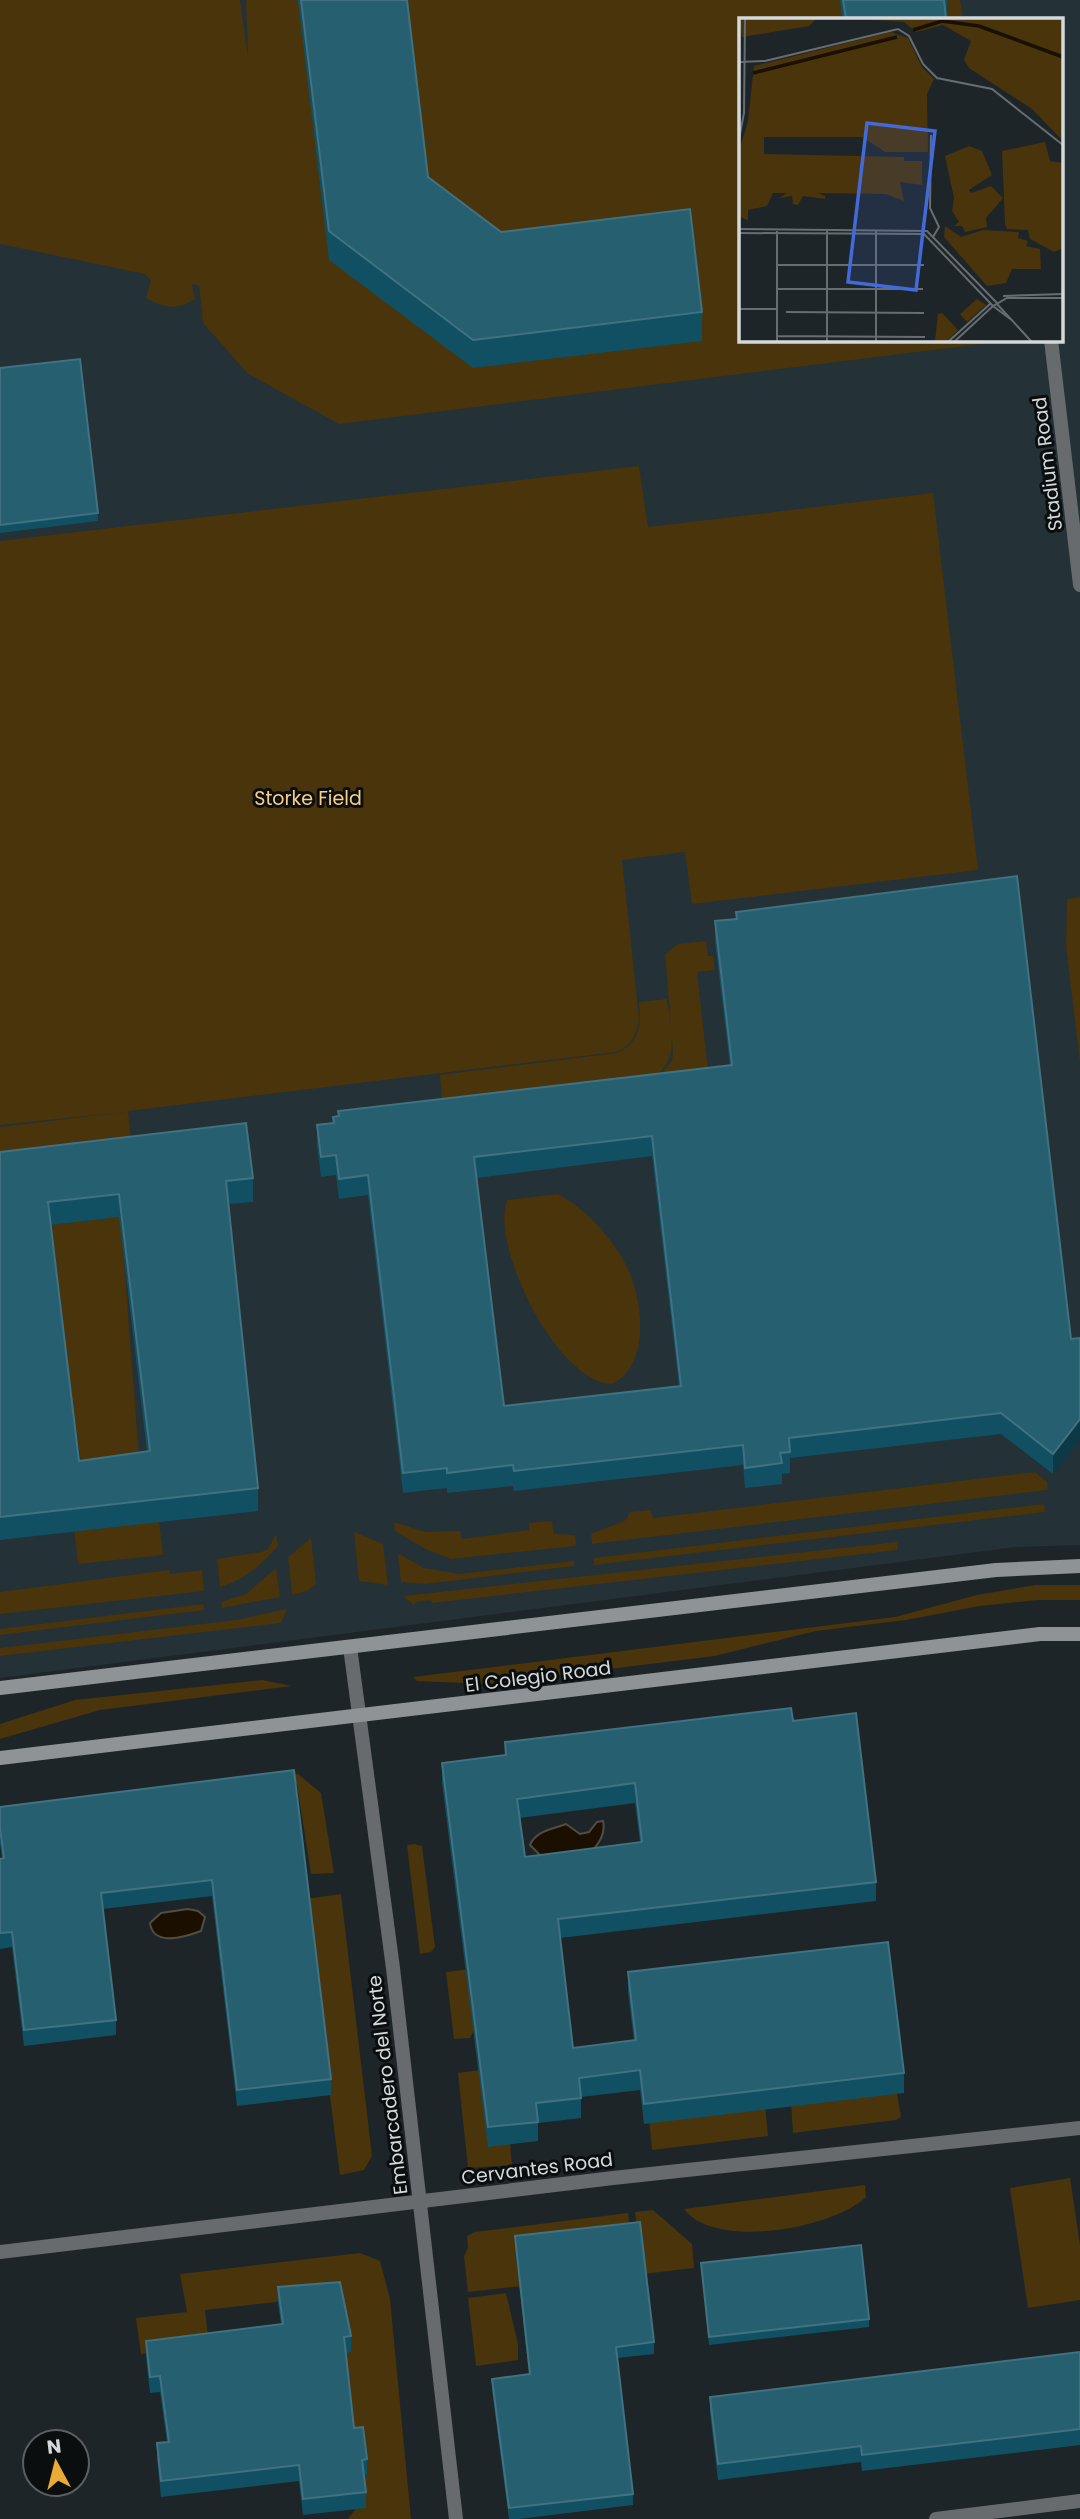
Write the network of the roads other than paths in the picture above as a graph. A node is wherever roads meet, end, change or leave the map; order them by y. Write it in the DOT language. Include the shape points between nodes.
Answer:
graph roads {
  1 [pos="1051,341"];
  2 [pos="1080,584"];
  3 [pos="1080,1566"];
  4 [pos="1080,1634"];
  5 [pos="350,1647"];
  6 [pos="0,1688"];
  7 [pos="361,1717"];
  8 [pos="0,1758"];
  9 [pos="1080,2128"];
  10 [pos="420,2201"];
  11 [pos="0,2252"];
  12 [pos="1080,2501"];
  13 [pos="456,2519"];
  14 [pos="936,2519"];
  1 -- 2 [label="street, Stadium Road"];
  3 -- 5 [label="main road" via="996,1570"];
  4 -- 7 [label="main road, El Colegio Road" via="1040,1634"];
  5 -- 6 [label="main road"];
  5 -- 7 [label="street, Embarcadero del Norte"];
  7 -- 8 [label="main road, El Colegio Road"];
  7 -- 10 [label="street, Embarcadero del Norte"];
  9 -- 10 [label="street, Cervantes Road"];
  10 -- 11 [label="street, Cervantes Road"];
  10 -- 13 [label="street, Embarcadero del Norte"];
  12 -- 14 [label="street"];
}
